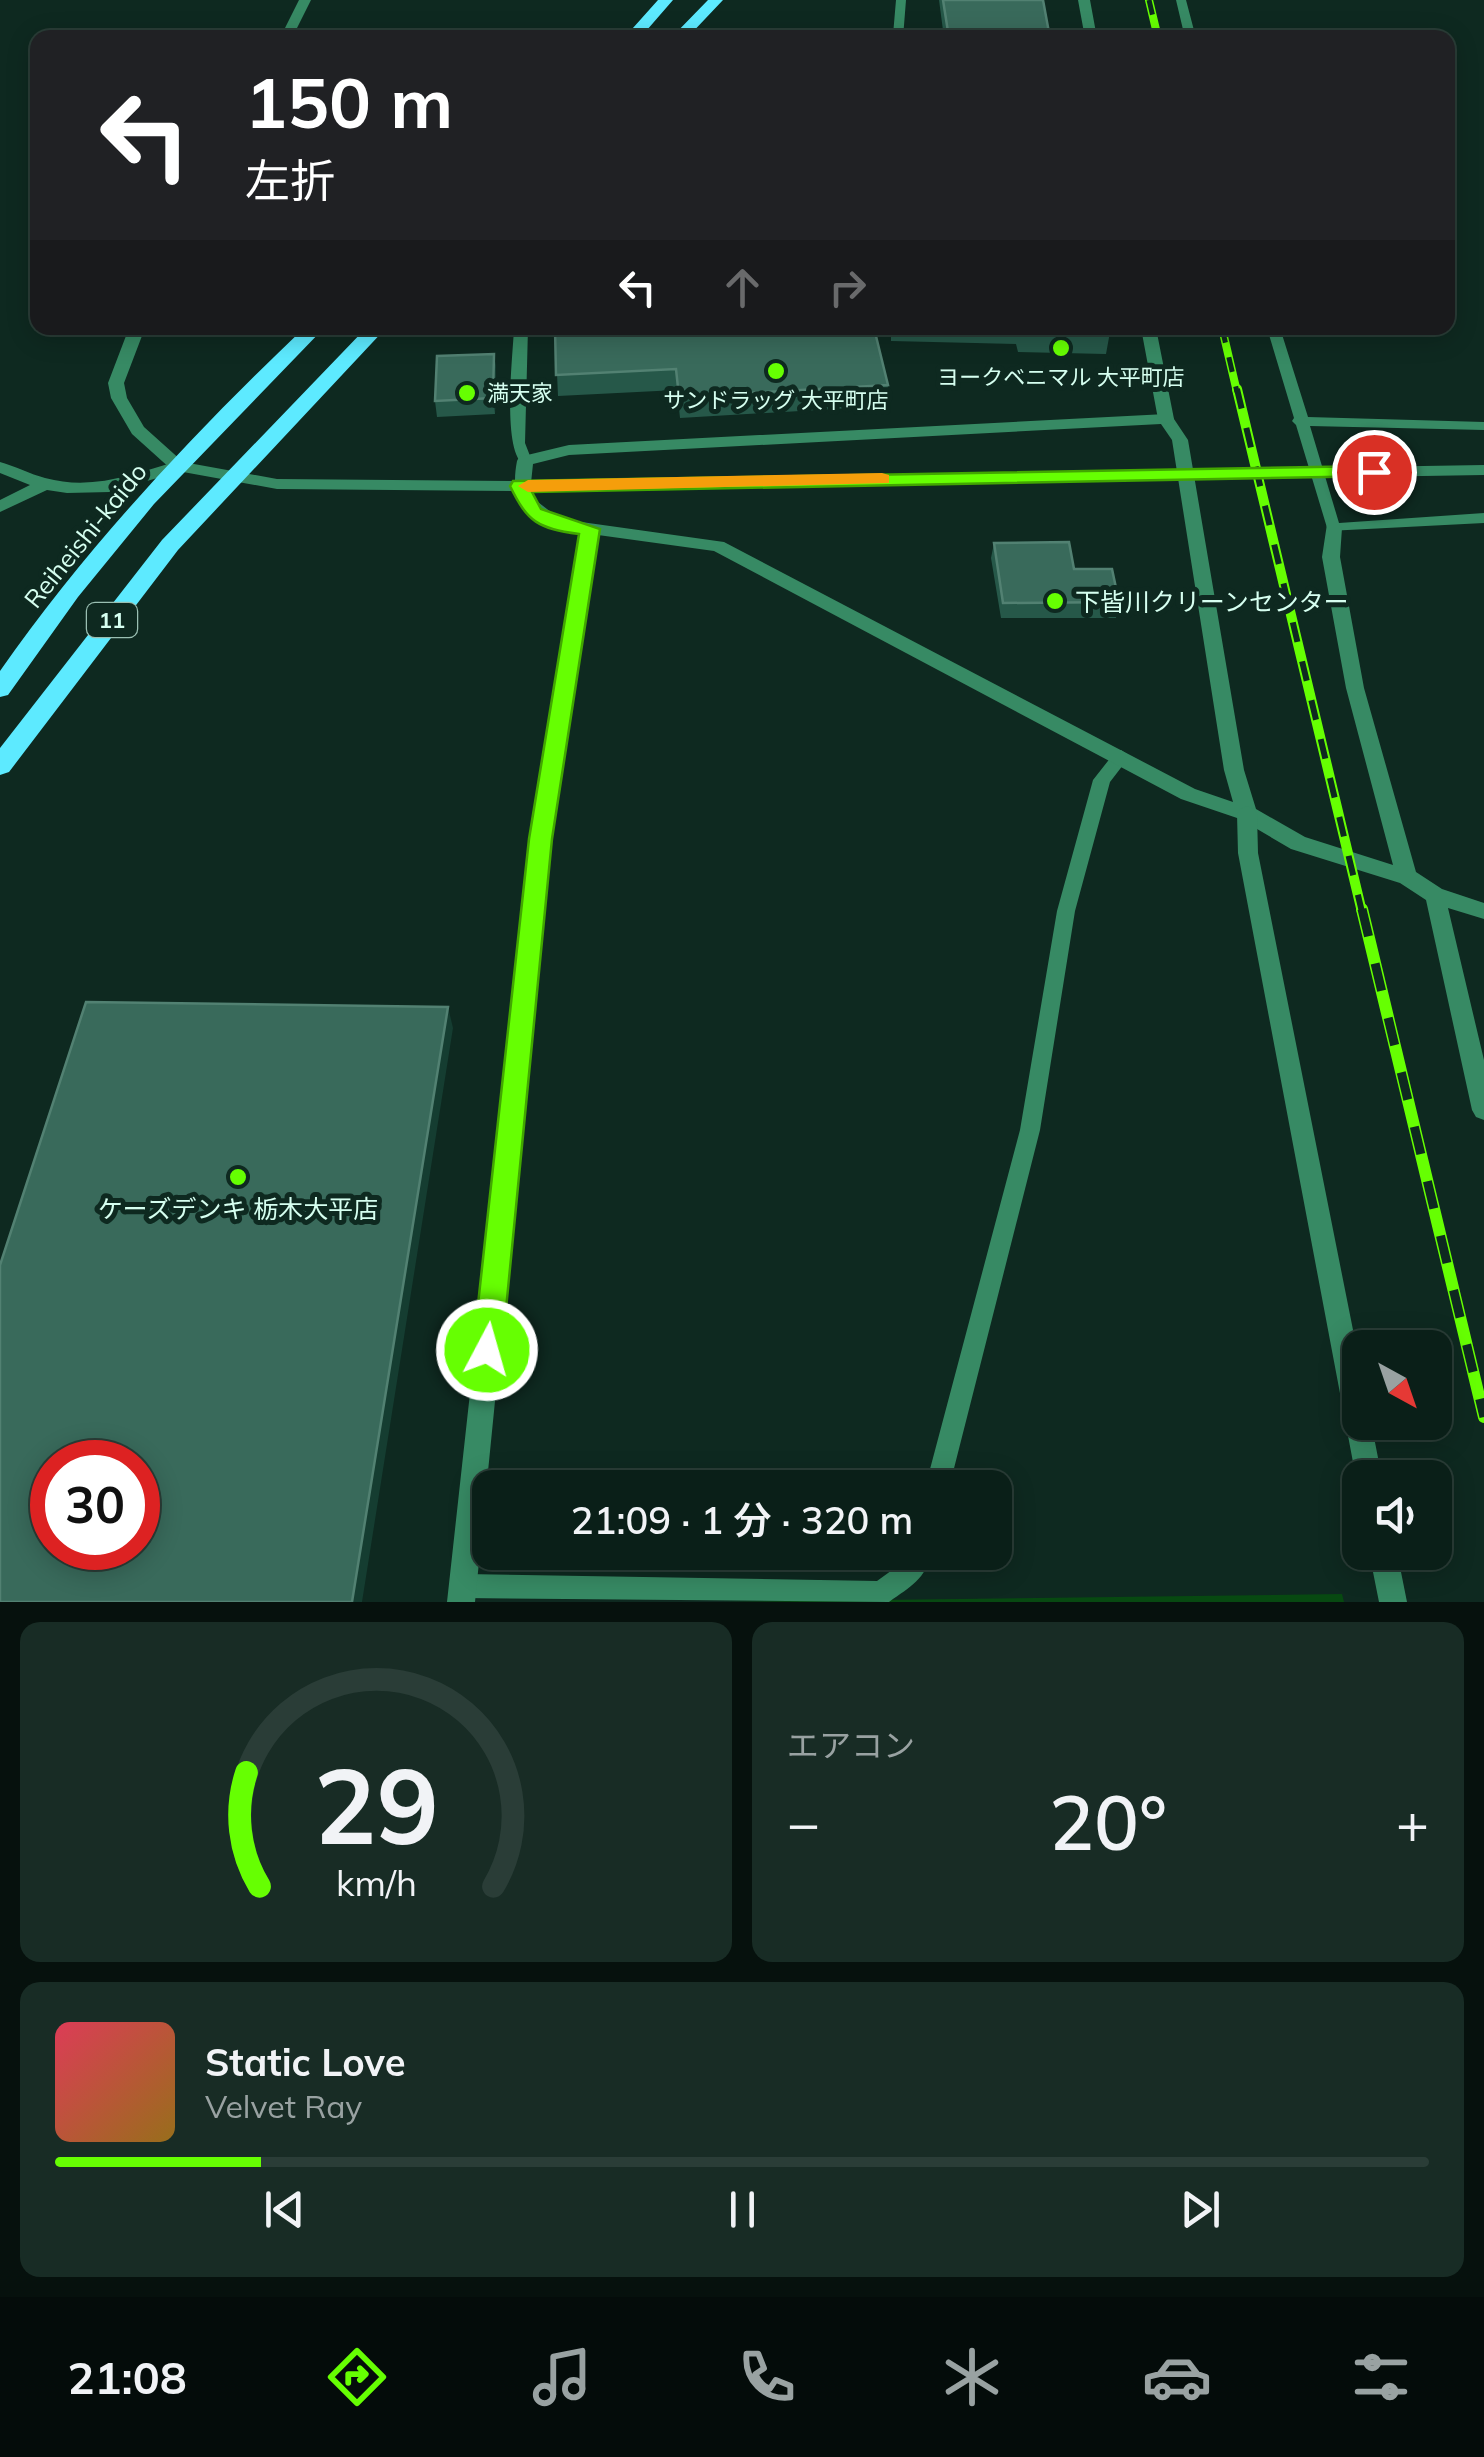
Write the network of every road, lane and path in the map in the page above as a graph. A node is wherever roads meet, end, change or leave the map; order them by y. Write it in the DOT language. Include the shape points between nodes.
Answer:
graph roads {
  1 [pos="305,0"];
  2 [pos="666,0"];
  3 [pos="716,0"];
  4 [pos="901,0"];
  5 [pos="1084,0"];
  6 [pos="1181,0"];
  7 [pos="290,30"];
  8 [pos="638,30"];
  9 [pos="686,30"];
  10 [pos="896,30"];
  11 [pos="1090,30"];
  12 [pos="1189,30"];
  13 [pos="134,335"];
  14 [pos="307,335"];
  15 [pos="369,335"];
  16 [pos="521,335"];
  17 [pos="1149,335"];
  18 [pos="1274,335"];
  19 [pos="1166,419"];
  20 [pos="1299,421"];
  21 [pos="1484,426"];
  22 [pos="525,461"];
  23 [pos="0,466"];
  24 [pos="178,466"];
  25 [pos="1484,470"];
  26 [pos="230,479"];
  27 [pos="520,486"];
  28 [pos="40,487"];
  29 [pos="0,507"];
  30 [pos="1484,518"];
  31 [pos="1333,528"];
  32 [pos="590,529"];
  33 [pos="0,689"];
  34 [pos="1120,756"];
  35 [pos="0,766"];
  36 [pos="1248,814"];
  37 [pos="1407,877"];
  38 [pos="1435,895"];
  39 [pos="1484,911"];
  40 [pos="1484,1110"];
  41 [pos="1366,1460"];
  42 [pos="942,1470"];
  43 [pos="912,1570"];
  44 [pos="1387,1570"];
  45 [pos="462,1594"];
  46 [pos="1393,1602"];
  1 -- 7 [label="street"];
  2 -- 8 [label="main road"];
  3 -- 9 [label="main road"];
  4 -- 10 [label="lane"];
  5 -- 11 [label="street"];
  6 -- 12 [label="lane"];
  13 -- 24 [label="street, Reiheishi-kaido" via="116,383 119,398 138,430"];
  14 -- 24 [label="main road, 11"];
  15 -- 26 [label="main road, 11"];
  16 -- 22 [label="lane" via="518,443"];
  17 -- 19 [label="street"];
  18 -- 20 [label="lane"];
  19 -- 22 [label="street" via="569,450"];
  19 -- 36 [label="street" via="1180,440 1234,770"];
  20 -- 21 [label="lane"];
  20 -- 31 [label="lane" via="1315,454"];
  22 -- 27 [label="street"];
  23 -- 28 [label="street"];
  24 -- 26 [label="street, Reiheishi-kaido"];
  24 -- 28 [label="street" via="134,484"];
  24 -- 33 [label="main road, Reiheishi-kaido / 11" via="113,537"];
  25 -- 27 [label="street, Reiheishi-kaido"];
  26 -- 27 [label="street, Reiheishi-kaido"];
  26 -- 35 [label="main road, 11" via="170,545"];
  27 -- 32 [label="street" via="533,513"];
  28 -- 29 [label="street"];
  30 -- 31 [label="lane"];
  31 -- 37 [label="street" via="1330,556 1355,688"];
  32 -- 34 [label="street" via="718,546"];
  32 -- 45 [label="street" via="540,839"];
  34 -- 36 [label="street" via="1188,794"];
  34 -- 42 [label="lane" via="1102,780 1066,911 1030,1130"];
  36 -- 37 [label="street" via="1298,843"];
  36 -- 41 [label="street" via="1248,854"];
  37 -- 38 [label="street"];
  38 -- 39 [label="street"];
  38 -- 40 [label="street"];
  43 -- 45 [label="lane" via="880,1592"];
  44 -- 46 [label="street"];
}
